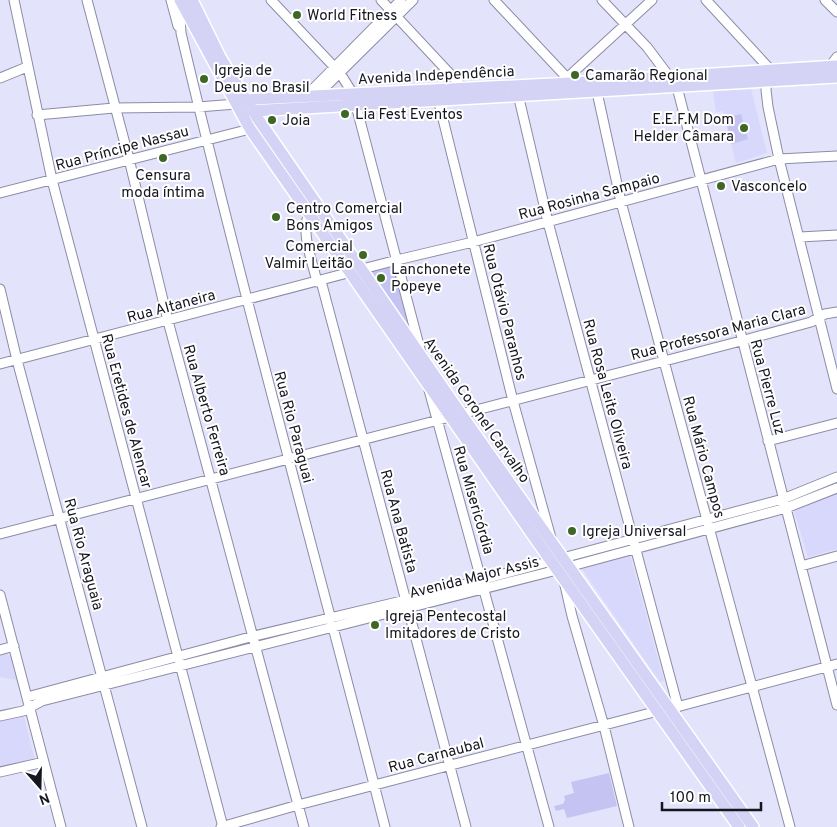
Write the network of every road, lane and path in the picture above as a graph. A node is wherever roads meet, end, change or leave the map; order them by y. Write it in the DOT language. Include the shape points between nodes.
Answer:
graph roads {
  1 [pos="14,0"];
  2 [pos="87,0"];
  3 [pos="171,0"];
  4 [pos="180,0"];
  5 [pos="192,0"];
  6 [pos="271,0"];
  7 [pos="381,0"];
  8 [pos="402,0"];
  9 [pos="413,0"];
  10 [pos="494,0"];
  11 [pos="602,0"];
  12 [pos="652,0"];
  13 [pos="706,0"];
  14 [pos="825,0"];
  15 [pos="186,11"];
  16 [pos="837,12"];
  17 [pos="393,13"];
  18 [pos="626,26"];
  19 [pos="181,33"];
  20 [pos="837,57"];
  21 [pos="27,66"];
  22 [pos="337,71"];
  23 [pos="833,72"];
  24 [pos="1,76"];
  25 [pos="767,76"];
  26 [pos="670,77"];
  27 [pos="569,81"];
  28 [pos="677,87"];
  29 [pos="464,89"];
  30 [pos="517,91"];
  31 [pos="597,92"];
  32 [pos="437,95"];
  33 [pos="473,98"];
  34 [pos="354,99"];
  35 [pos="305,102"];
  36 [pos="245,105"];
  37 [pos="198,107"];
  38 [pos="114,108"];
  39 [pos="37,115"];
  40 [pos="250,129"];
  41 [pos="206,140"];
  42 [pos="837,156"];
  43 [pos="779,159"];
  44 [pos="129,160"];
  45 [pos="52,180"];
  46 [pos="701,180"];
  47 [pos="0,193"];
  48 [pos="621,202"];
  49 [pos="309,214"];
  50 [pos="548,222"];
  51 [pos="837,235"];
  52 [pos="800,237"];
  53 [pos="473,242"];
  54 [pos="397,260"];
  55 [pos="355,271"];
  56 [pos="319,281"];
  57 [pos="0,289"];
  58 [pos="245,300"];
  59 [pos="837,312"];
  60 [pos="820,317"];
  61 [pos="168,321"];
  62 [pos="93,340"];
  63 [pos="741,342"];
  64 [pos="17,360"];
  65 [pos="423,360"];
  66 [pos="664,361"];
  67 [pos="0,364"];
  68 [pos="590,381"];
  69 [pos="427,382"];
  70 [pos="837,389"];
  71 [pos="513,401"];
  72 [pos="456,416"];
  73 [pos="437,420"];
  74 [pos="837,423"];
  75 [pos="363,440"];
  76 [pos="768,441"];
  77 [pos="288,458"];
  78 [pos="837,477"];
  79 [pos="212,479"];
  80 [pos="837,488"];
  81 [pos="137,499"];
  82 [pos="784,503"];
  83 [pos="60,519"];
  84 [pos="708,524"];
  85 [pos="0,534"];
  86 [pos="633,539"];
  87 [pos="552,540"];
  88 [pos="635,549"];
  89 [pos="837,556"];
  90 [pos="566,562"];
  91 [pos="801,566"];
  92 [pos="557,570"];
  93 [pos="483,584"];
  94 [pos="0,595"];
  95 [pos="407,604"];
  96 [pos="332,624"];
  97 [pos="254,636"];
  98 [pos="14,646"];
  99 [pos="257,647"];
  100 [pos="0,650"];
  101 [pos="178,656"];
  102 [pos="837,664"];
  103 [pos="827,666"];
  104 [pos="181,667"];
  105 [pos="102,675"];
  106 [pos="105,686"];
  107 [pos="751,686"];
  108 [pos="27,696"];
  109 [pos="837,705"];
  110 [pos="29,707"];
  111 [pos="669,709"];
  112 [pos="0,716"];
  113 [pos="604,726"];
  114 [pos="528,746"];
  115 [pos="44,762"];
  116 [pos="450,766"];
  117 [pos="0,772"];
  118 [pos="374,786"];
  119 [pos="298,805"];
  120 [pos="61,827"];
  121 [pos="142,827"];
  122 [pos="223,827"];
  123 [pos="304,827"];
  124 [pos="385,827"];
  125 [pos="466,827"];
  126 [pos="549,827"];
  127 [pos="628,827"];
  128 [pos="739,827"];
  129 [pos="753,827"];
  130 [pos="790,827"];
  1 -- 21 [label="street, Rua Eretides de Alencar"];
  2 -- 38 [label="street, Rua Alberto Ferreira"];
  3 -- 19 [label="street, Rua Rio Paraguai"];
  4 -- 15 [label="main road, Avenida Coronel Carvalho"];
  5 -- 36 [label="main road, Avenida Coronel Carvalho"];
  6 -- 22 [label="street"];
  7 -- 17 [label="street"];
  8 -- 17 [label="street"];
  9 -- 17 [label="street"];
  10 -- 27 [label="street"];
  11 -- 18 [label="street, Rua Pierre Luz"];
  12 -- 18 [label="street"];
  13 -- 25 [label="street" via="765,62"];
  14 -- 16 [label="street"];
  15 -- 19 [label="street, Rua Rio Paraguai" via="180,18"];
  15 -- 36 [label="main road, Avenida Coronel Carvalho"];
  17 -- 22 [label="street"];
  17 -- 29 [label="street"];
  18 -- 26 [label="street, Rua Pierre Luz" via="647,46"];
  18 -- 27 [label="street"];
  19 -- 37 [label="street, Rua Rio Paraguai"];
  20 -- 23 [label="street"];
  21 -- 24 [label="street"];
  21 -- 39 [label="street, Rua Eretides de Alencar"];
  22 -- 34 [label="street"];
  22 -- 35 [label="street"];
  23 -- 25 [label="main road, Avenida Independência"];
  25 -- 26 [label="main road, Avenida Independência"];
  25 -- 28 [label="main road, Avenida Independência"];
  25 -- 43 [label="street" via="768,107"];
  26 -- 27 [label="main road, Avenida Independência"];
  26 -- 28 [label="street, Rua Pierre Luz"];
  27 -- 30 [label="main road, Avenida Independência"];
  28 -- 31 [label="main road, Avenida Independência"];
  28 -- 46 [label="street, Rua Pierre Luz"];
  29 -- 30 [label="main road, Avenida Independência"];
  29 -- 32 [label="main road, Avenida Independência"];
  29 -- 33 [label="street"];
  30 -- 31 [label="main road, Avenida Independência"];
  30 -- 33 [label="main road, Avenida Independência"];
  30 -- 50 [label="street, Rua Rosa Leite Oliveira"];
  31 -- 48 [label="street, Rua Mário Campos"];
  32 -- 33 [label="main road, Avenida Independência"];
  32 -- 34 [label="main road, Avenida Independência"];
  32 -- 53 [label="street, Rua Otávio Paranhos"];
  34 -- 35 [label="main road, Avenida Independência"];
  34 -- 54 [label="street"];
  35 -- 36 [label="main road, Avenida Independência"];
  35 -- 36 [label="main road, Avenida Independência"];
  36 -- 37 [label="street, Avenida Independência"];
  36 -- 40 [label="main road, Avenida Coronel Carvalho"];
  36 -- 55 [label="main road, Avenida Coronel Carvalho"];
  37 -- 38 [label="street, Avenida Independência"];
  37 -- 41 [label="street, Rua Rio Paraguai"];
  38 -- 39 [label="street, Avenida Independência"];
  38 -- 44 [label="street, Rua Alberto Ferreira"];
  39 -- 45 [label="street, Rua Eretides de Alencar"];
  40 -- 41 [label="street, Rua Príncipe Nassau"];
  40 -- 49 [label="main road, Avenida Coronel Carvalho"];
  41 -- 44 [label="street, Rua Príncipe Nassau"];
  41 -- 58 [label="street, Rua Rio Paraguai"];
  42 -- 43 [label="street, Rua Rosinha Sampaio"];
  43 -- 46 [label="street, Rua Rosinha Sampaio"];
  43 -- 52 [label="street"];
  44 -- 45 [label="street, Rua Príncipe Nassau"];
  44 -- 61 [label="street, Rua Alberto Ferreira"];
  45 -- 47 [label="street, Rua Príncipe Nassau"];
  45 -- 62 [label="street, Rua Eretides de Alencar"];
  46 -- 48 [label="street, Rua Rosinha Sampaio"];
  46 -- 63 [label="street, Rua Pierre Luz"];
  48 -- 50 [label="street, Rua Rosinha Sampaio"];
  48 -- 66 [label="street, Rua Mário Campos"];
  49 -- 55 [label="main road, Avenida Coronel Carvalho"];
  49 -- 56 [label="street, Rua Ana Batista" via="306,234"];
  50 -- 53 [label="street, Rua Rosinha Sampaio"];
  50 -- 68 [label="street, Rua Rosa Leite Oliveira"];
  51 -- 52 [label="street"];
  52 -- 60 [label="street"];
  53 -- 54 [label="street, Rua Rosinha Sampaio"];
  53 -- 71 [label="street, Rua Otávio Paranhos"];
  54 -- 55 [label="street, Rua Rosinha Sampaio"];
  54 -- 65 [label="street"];
  55 -- 56 [label="street, Rua Altaneira"];
  55 -- 65 [label="main road, Avenida Coronel Carvalho"];
  55 -- 69 [label="main road, Avenida Coronel Carvalho"];
  56 -- 58 [label="street, Rua Altaneira"];
  56 -- 75 [label="street, Rua Ana Batista"];
  57 -- 64 [label="street, Rua Rio Araguaia"];
  58 -- 61 [label="street, Rua Altaneira"];
  58 -- 77 [label="street, Rua Rio Paraguai"];
  59 -- 60 [label="street, Rua Professora Maria Clara"];
  60 -- 63 [label="street, Rua Professora Maria Clara"];
  60 -- 70 [label="street"];
  61 -- 62 [label="street, Rua Altaneira"];
  61 -- 79 [label="street, Rua Alberto Ferreira"];
  62 -- 64 [label="street, Rua Altaneira"];
  62 -- 81 [label="street, Rua Eretides de Alencar"];
  63 -- 66 [label="street, Rua Professora Maria Clara"];
  63 -- 76 [label="street, Rua Pierre Luz"];
  64 -- 67 [label="street, Rua Altaneira"];
  64 -- 83 [label="street, Rua Rio Araguaia"];
  65 -- 72 [label="main road, Avenida Coronel Carvalho"];
  66 -- 68 [label="street, Rua Professora Maria Clara"];
  66 -- 84 [label="street, Rua Mário Campos"];
  68 -- 71 [label="street, Rua Professora Maria Clara"];
  68 -- 86 [label="street, Rua Rosa Leite Oliveira"];
  69 -- 72 [label="main road, Avenida Coronel Carvalho"];
  69 -- 73 [label="street, Rua Misericórdia"];
  71 -- 72 [label="street, Rua Professora Maria Clara"];
  71 -- 87 [label="street, Rua Otávio Paranhos"];
  72 -- 73 [label="street, Rua Professora Maria Clara"];
  72 -- 87 [label="main road, Avenida Coronel Carvalho"];
  72 -- 92 [label="main road, Avenida Coronel Carvalho"];
  73 -- 75 [label="street, Rua Professora Maria Clara"];
  73 -- 93 [label="street, Rua Misericórdia"];
  74 -- 76 [label="street"];
  75 -- 77 [label="street, Rua Professora Maria Clara"];
  75 -- 95 [label="street, Rua Ana Batista"];
  76 -- 82 [label="street, Rua Pierre Luz"];
  77 -- 79 [label="street, Rua Professora Maria Clara"];
  77 -- 96 [label="street, Rua Rio Paraguai"];
  78 -- 82 [label="street, Avenida Major Assis"];
  79 -- 81 [label="street, Rua Professora Maria Clara"];
  79 -- 97 [label="street, Rua Alberto Ferreira"];
  80 -- 82 [label="street, Avenida Major Assis"];
  81 -- 83 [label="street, Rua Professora Maria Clara"];
  81 -- 101 [label="street, Rua Eretides de Alencar"];
  82 -- 84 [label="street, Avenida Major Assis"];
  82 -- 91 [label="street, Rua Pierre Luz"];
  83 -- 85 [label="street, Rua Professora Maria Clara"];
  83 -- 105 [label="street, Rua Rio Araguaia"];
  84 -- 86 [label="street, Avenida Major Assis"];
  84 -- 88 [label="street, Avenida Major Assis"];
  84 -- 107 [label="street, Rua Mário Campos"];
  86 -- 88 [label="street, Rua Rosa Leite Oliveira"];
  86 -- 90 [label="street, Avenida Major Assis"];
  87 -- 90 [label="main road, Avenida Coronel Carvalho"];
  88 -- 90 [label="street, Avenida Major Assis"];
  88 -- 111 [label="street, Rua Rosa Leite Oliveira"];
  89 -- 91 [label="street"];
  90 -- 92 [label="street, Avenida Major Assis"];
  90 -- 111 [label="main road, Avenida Coronel Carvalho"];
  91 -- 103 [label="street, Rua Pierre Luz"];
  92 -- 93 [label="street, Avenida Major Assis"];
  92 -- 111 [label="main road, Avenida Coronel Carvalho"];
  92 -- 113 [label="street"];
  93 -- 95 [label="street, Avenida Major Assis"];
  93 -- 114 [label="street, Rua Misericórdia"];
  94 -- 98 [label="street"];
  95 -- 96 [label="street, Avenida Major Assis"];
  95 -- 116 [label="street, Rua Ana Batista"];
  96 -- 97 [label="street, Avenida Major Assis"];
  96 -- 99 [label="street, Avenida Major Assis"];
  96 -- 118 [label="street, Rua Rio Paraguai"];
  97 -- 99 [label="street, Rua Alberto Ferreira"];
  97 -- 101 [label="street, Avenida Major Assis"];
  98 -- 100 [label="street"];
  98 -- 108 [label="street"];
  99 -- 104 [label="street, Avenida Major Assis"];
  99 -- 119 [label="street, Rua Alberto Ferreira"];
  101 -- 104 [label="street, Rua Eretides de Alencar"];
  101 -- 105 [label="street, Avenida Major Assis"];
  102 -- 103 [label="street, Rua Carnaubal"];
  103 -- 107 [label="street, Rua Carnaubal"];
  103 -- 109 [label="street, Rua Pierre Luz"];
  104 -- 106 [label="street, Avenida Major Assis"];
  104 -- 122 [label="street, Rua Eretides de Alencar"];
  105 -- 106 [label="street, Rua Rio Araguaia"];
  105 -- 108 [label="street, Avenida Major Assis"];
  106 -- 110 [label="street, Avenida Major Assis"];
  106 -- 121 [label="street, Rua Rio Araguaia"];
  107 -- 111 [label="street, Rua Carnaubal"];
  107 -- 130 [label="street, Rua Mário Campos"];
  108 -- 110 [label="street"];
  110 -- 112 [label="street, Avenida Major Assis"];
  110 -- 115 [label="street"];
  111 -- 113 [label="street, Rua Carnaubal"];
  111 -- 128 [label="main road, Avenida Coronel Carvalho"];
  111 -- 129 [label="main road, Avenida Coronel Carvalho"];
  113 -- 114 [label="street, Rua Carnaubal"];
  113 -- 127 [label="street"];
  114 -- 116 [label="street, Rua Carnaubal"];
  114 -- 126 [label="street, Rua Misericórdia"];
  115 -- 117 [label="street"];
  115 -- 120 [label="street"];
  116 -- 118 [label="street, Rua Carnaubal"];
  116 -- 125 [label="street, Rua Ana Batista"];
  118 -- 119 [label="street, Rua Carnaubal"];
  118 -- 124 [label="street, Rua Rio Paraguai"];
  119 -- 122 [label="street, Rua Carnaubal"];
  119 -- 123 [label="street, Rua Alberto Ferreira"];
}
